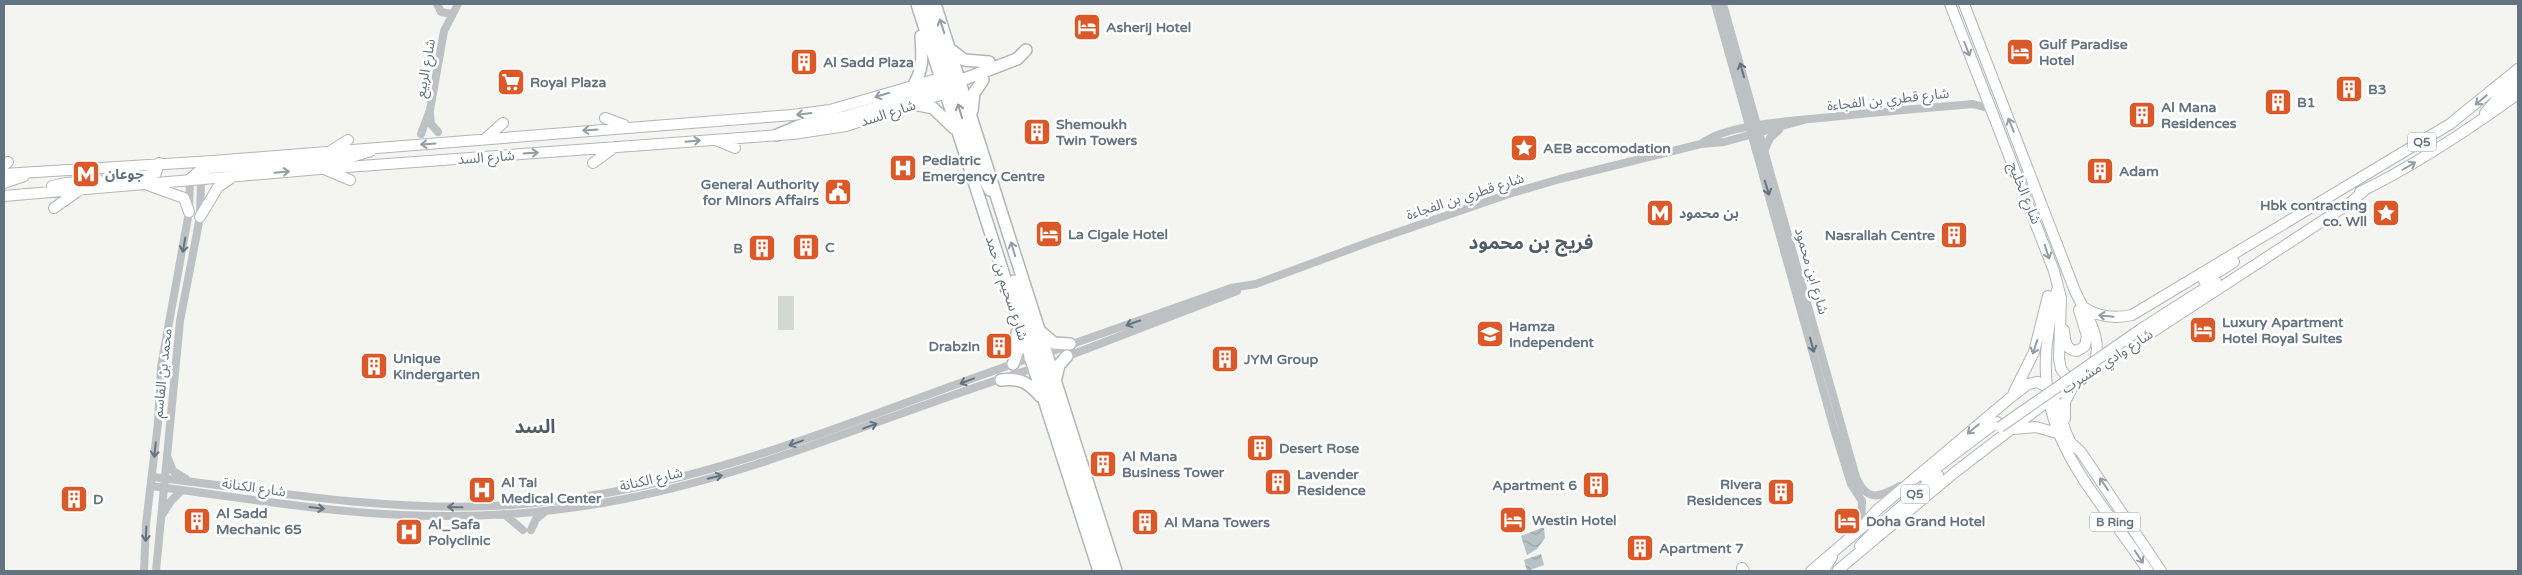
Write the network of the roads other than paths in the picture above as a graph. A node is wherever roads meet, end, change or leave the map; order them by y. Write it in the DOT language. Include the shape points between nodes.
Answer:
graph roads {
  1 [pos="438,4"];
  2 [pos="458,4"];
  3 [pos="917,4"];
  4 [pos="924,4"];
  5 [pos="935,4"];
  6 [pos="1715,4"];
  7 [pos="1723,4"];
  8 [pos="1950,4"];
  9 [pos="1964,4"];
  10 [pos="441,12"];
  11 [pos="452,14"];
  12 [pos="920,19"];
  13 [pos="444,30"];
  14 [pos="949,49"];
  15 [pos="1026,50"];
  16 [pos="989,62"];
  17 [pos="2518,69"];
  18 [pos="983,80"];
  19 [pos="2518,82"];
  20 [pos="951,83"];
  21 [pos="913,86"];
  22 [pos="1984,91"];
  23 [pos="2518,94"];
  24 [pos="914,104"];
  25 [pos="1973,104"];
  26 [pos="1991,109"];
  27 [pos="430,110"];
  28 [pos="606,118"];
  29 [pos="972,118"];
  30 [pos="1804,120"];
  31 [pos="2479,122"];
  32 [pos="503,123"];
  33 [pos="1792,124"];
  34 [pos="630,127"];
  35 [pos="956,129"];
  36 [pos="1759,129"];
  37 [pos="1749,131"];
  38 [pos="438,132"];
  39 [pos="421,134"];
  40 [pos="777,135"];
  41 [pos="486,138"];
  42 [pos="715,139"];
  43 [pos="348,140"];
  44 [pos="378,147"];
  45 [pos="615,147"];
  46 [pos="735,148"];
  47 [pos="1765,149"];
  48 [pos="329,151"];
  49 [pos="159,163"];
  50 [pos="183,163"];
  51 [pos="594,163"];
  52 [pos="323,169"];
  53 [pos="41,171"];
  54 [pos="4,174"];
  55 [pos="197,177"];
  56 [pos="234,177"];
  57 [pos="350,180"];
  58 [pos="4,183"];
  59 [pos="142,183"];
  60 [pos="82,189"];
  61 [pos="2366,189"];
  62 [pos="35,193"];
  63 [pos="4,196"];
  64 [pos="978,196"];
  65 [pos="997,198"];
  66 [pos="54,208"];
  67 [pos="189,212"];
  68 [pos="200,217"];
  69 [pos="2054,271"];
  70 [pos="1242,287"];
  71 [pos="2058,287"];
  72 [pos="2076,291"];
  73 [pos="2061,307"];
  74 [pos="2083,307"];
  75 [pos="1018,322"];
  76 [pos="2137,323"];
  77 [pos="1038,329"];
  78 [pos="1070,344"];
  79 [pos="1067,356"];
  80 [pos="1040,361"];
  81 [pos="1013,364"];
  82 [pos="2093,368"];
  83 [pos="2079,377"];
  84 [pos="1001,380"];
  85 [pos="1056,380"];
  86 [pos="2045,385"];
  87 [pos="925,398"];
  88 [pos="2010,398"];
  89 [pos="1044,402"];
  90 [pos="2052,404"];
  91 [pos="919,408"];
  92 [pos="2002,426"];
  93 [pos="2057,432"];
  94 [pos="2082,452"];
  95 [pos="166,454"];
  96 [pos="152,477"];
  97 [pos="164,478"];
  98 [pos="1913,479"];
  99 [pos="195,482"];
  100 [pos="151,486"];
  101 [pos="163,488"];
  102 [pos="182,490"];
  103 [pos="548,510"];
  104 [pos="504,514"];
  105 [pos="159,520"];
  106 [pos="1861,528"];
  107 [pos="1838,548"];
  108 [pos="144,571"];
  109 [pos="156,571"];
  110 [pos="1099,571"];
  111 [pos="1109,571"];
  112 [pos="1116,571"];
  113 [pos="1811,571"];
  114 [pos="1823,571"];
  115 [pos="1838,571"];
  116 [pos="2148,571"];
  117 [pos="2162,571"];
  1 -- 10 [label="street, شارع الربيع"];
  2 -- 11 [label="street, شارع الربيع"];
  3 -- 12 [label="highway, شارع سحيم بن حمد"];
  4 -- 20 [label="highway"];
  14 -- 5 [label="highway, شارع سحيم بن حمد, one-way"];
  6 -- 37 [label="street, شارع ابن محمود"];
  36 -- 7 [label="street, شارع ابن محمود, one-way"];
  8 -- 22 [label="main road, شارع الخليج, one-way"];
  72 -- 9 [label="main road, شارع الخليج, one-way"];
  10 -- 11 [label="street"];
  10 -- 13 [label="street, شارع الربيع"];
  11 -- 13 [label="street, شارع الربيع"];
  12 -- 20 [label="highway, شارع سحيم بن حمد"];
  12 -- 21 [label="highway" via="922,68"];
  13 -- 27 [label="street, شارع الربيع"];
  14 -- 16 [label="highway" via="964,60"];
  14 -- 20 [label="highway, شارع سحيم بن حمد"];
  15 -- 20 [label="highway" via="1017,59"];
  17 -- 76 [label="main road, شارع وادي مشيرب / Q5, one-way" via="2450,124 2319,203 2281,232"];
  18 -- 29 [label="highway" via="974,93"];
  19 -- 31 [label="main road" via="2493,103"];
  20 -- 21 [label="main road, شارع السد"];
  20 -- 24 [label="main road, شارع السد"];
  20 -- 29 [label="highway, شارع سحيم بن حمد"];
  20 -- 35 [label="highway, شارع سحيم بن حمد"];
  20 -- 40 [label="highway"];
  65 -- 20 [label="highway, one-way" via="975,161"];
  21 -- 34 [label="main road, شارع السد, one-way" via="812,113"];
  22 -- 25 [label="street"];
  22 -- 26 [label="main road, شارع الخليج"];
  23 -- 31 [label="main road, شارع وادي مشيرب / Q5"];
  24 -- 35 [label="highway" via="932,108"];
  24 -- 40 [label="main road, شارع السد" via="834,129"];
  25 -- 26 [label="street, شارع قطري بن الفجاءة"];
  25 -- 30 [label="street, شارع قطري بن الفجاءة"];
  26 -- 69 [label="main road, شارع الخليج, one-way"];
  27 -- 38 [label="street, شارع الربيع" via="431,124"];
  27 -- 39 [label="street, شارع الربيع"];
  28 -- 34 [label="main road"];
  29 -- 65 [label="highway, شارع سحيم بن حمد"];
  30 -- 33 [label="street, شارع قطري بن الفجاءة"];
  30 -- 36 [label="street, شارع قطري بن الفجاءة"];
  61 -- 31 [label="main road, شارع وادي مشيرب / Q5, one-way" via="2407,168"];
  32 -- 41 [label="main road"];
  33 -- 36 [label="street, شارع قطري بن الفجاءة"];
  33 -- 47 [label="street" via="1773,134"];
  34 -- 41 [label="main road, شارع السد, one-way"];
  35 -- 64 [label="highway, شارع سحيم بن حمد"];
  36 -- 37 [label="street, شارع قطري بن الفجاءة"];
  36 -- 47 [label="street, شارع ابن محمود"];
  37 -- 70 [label="street, شارع قطري بن الفجاءة" via="1714,144 1701,144 1512,193"];
  37 -- 106 [label="street, شارع ابن محمود, one-way" via="1847,472 1862,501"];
  40 -- 42 [label="main road, شارع السد"];
  41 -- 44 [label="main road, شارع السد, one-way"];
  45 -- 42 [label="main road, شارع السد, one-way"];
  42 -- 46 [label="main road"];
  43 -- 48 [label="main road"];
  44 -- 48 [label="main road, شارع السد"];
  44 -- 55 [label="main road" via="348,158 209,168"];
  45 -- 51 [label="main road"];
  52 -- 45 [label="main road, شارع السد, one-way"];
  47 -- 98 [label="street, شارع ابن محمود" via="1857,481 1865,492 1879,496"];
  48 -- 50 [label="main road, شارع السد"];
  49 -- 50 [label="main road, شارع السد"];
  49 -- 53 [label="main road, شارع السد"];
  49 -- 62 [label="main road" via="156,173 148,177 66,182"];
  50 -- 55 [label="main road"];
  56 -- 52 [label="main road, شارع السد, one-way"];
  52 -- 57 [label="main road"];
  53 -- 54 [label="main road, شارع السد"];
  53 -- 58 [label="main road"];
  55 -- 56 [label="main road, شارع السد"];
  55 -- 59 [label="main road, شارع السد"];
  55 -- 67 [label="street, محمد بن القاسم"];
  55 -- 68 [label="street, محمد بن القاسم"];
  56 -- 68 [label="main road" via="218,187"];
  59 -- 60 [label="main road, شارع السد"];
  59 -- 67 [label="main road" via="180,196 188,203"];
  60 -- 62 [label="main road, شارع السد"];
  60 -- 66 [label="main road"];
  61 -- 76 [label="main road, شارع وادي مشيرب / Q5" via="2186,300"];
  61 -- 82 [label="main road, شارع وادي مشيرب" via="2350,203"];
  62 -- 63 [label="main road, شارع السد"];
  64 -- 75 [label="highway, شارع سحيم بن حمد"];
  64 -- 80 [label="highway" via="990,210"];
  77 -- 65 [label="highway, شارع سحيم بن حمد, one-way"];
  67 -- 96 [label="street, محمد بن القاسم, one-way" via="161,367"];
  68 -- 95 [label="street, محمد بن القاسم" via="181,316"];
  69 -- 71 [label="main road, شارع الخليج"];
  69 -- 88 [label="main road, one-way" via="2034,352"];
  70 -- 78 [label="street, شارع قطري بن الفجاءة, one-way" via="1231,288"];
  70 -- 79 [label="street, شارع قطري بن الفجاءة"];
  71 -- 73 [label="main road, شارع الخليج"];
  71 -- 86 [label="main road, B Ring" via="2045,352"];
  72 -- 73 [label="main road" via="2087,336 2086,345 2080,350 2073,351 2066,344"];
  72 -- 74 [label="main road, شارع الخليج"];
  73 -- 83 [label="main road, شارع الخليج" via="2059,364 2067,377"];
  76 -- 74 [label="main road, one-way" via="2100,316"];
  74 -- 82 [label="main road, شارع الخليج" via="2097,340"];
  75 -- 80 [label="highway, شارع سحيم بن حمد"];
  75 -- 81 [label="highway" via="1018,350"];
  76 -- 92 [label="main road, شارع وادي مشيرب / Q5, bridge"];
  77 -- 78 [label="highway" via="1054,343"];
  77 -- 80 [label="highway, شارع سحيم بن حمد"];
  78 -- 80 [label="street, شارع قطري بن الفجاءة"];
  79 -- 80 [label="street, شارع قطري بن الفجاءة"];
  79 -- 85 [label="highway" via="1059,365"];
  80 -- 81 [label="street, شارع الكنانة"];
  80 -- 84 [label="street, شارع الكنانة"];
  80 -- 85 [label="highway, شارع سحيم بن حمد"];
  80 -- 89 [label="highway, شارع سحيم بن حمد"];
  80 -- 111 [label="highway"];
  81 -- 87 [label="street, شارع الكنانة, one-way"];
  82 -- 83 [label="main road, شارع وادي مشيرب"];
  83 -- 90 [label="main road, شارع وادي مشيرب"];
  83 -- 94 [label="main road" via="2068,393 2064,409 2068,429"];
  84 -- 89 [label="highway" via="1024,381"];
  84 -- 91 [label="street, شارع الكنانة"];
  85 -- 112 [label="highway, شارع سحيم بن حمد"];
  86 -- 88 [label="main road" via="2031,383"];
  86 -- 90 [label="main road, B Ring"];
  87 -- 91 [label="street"];
  87 -- 99 [label="street, شارع الكنانة, one-way" via="718,468 633,489 545,502 464,507 374,505"];
  88 -- 98 [label="main road, one-way"];
  89 -- 110 [label="highway, شارع سحيم بن حمد"];
  90 -- 92 [label="main road, شارع وادي مشيرب"];
  90 -- 93 [label="main road, B Ring"];
  90 -- 94 [label="main road, B Ring" via="2071,443"];
  103 -- 91 [label="street, شارع الكنانة, one-way" via="624,499 732,472"];
  92 -- 93 [label="main road" via="2036,427"];
  92 -- 106 [label="main road, شارع وادي مشيرب / Q5"];
  92 -- 115 [label="main road, شارع وادي مشيرب / Q5" via="1886,519"];
  93 -- 116 [label="main road, B Ring, one-way" via="2081,474"];
  117 -- 94 [label="main road, B Ring, one-way"];
  95 -- 97 [label="street, محمد بن القاسم"];
  95 -- 99 [label="street" via="173,471"];
  96 -- 97 [label="street, شارع الكنانة"];
  96 -- 100 [label="street, محمد بن القاسم"];
  97 -- 99 [label="street, شارع الكنانة"];
  97 -- 101 [label="street, محمد بن القاسم"];
  98 -- 106 [label="main road" via="1872,514"];
  100 -- 101 [label="street, شارع الكنانة"];
  100 -- 108 [label="street, محمد بن القاسم, one-way"];
  101 -- 102 [label="street, شارع الكنانة"];
  101 -- 105 [label="street, محمد بن القاسم"];
  102 -- 104 [label="street, شارع الكنانة, one-way" via="352,511 456,516"];
  102 -- 105 [label="street" via="170,501"];
  103 -- 104 [label="street, شارع الكنانة"];
  103 -- 104 [label="street" via="527,530"];
  105 -- 109 [label="street, محمد بن القاسم"];
  106 -- 107 [label="main road, شارع وادي مشيرب / Q5"];
  107 -- 113 [label="main road, شارع وادي مشيرب / Q5"];
  107 -- 114 [label="main road"];
}
